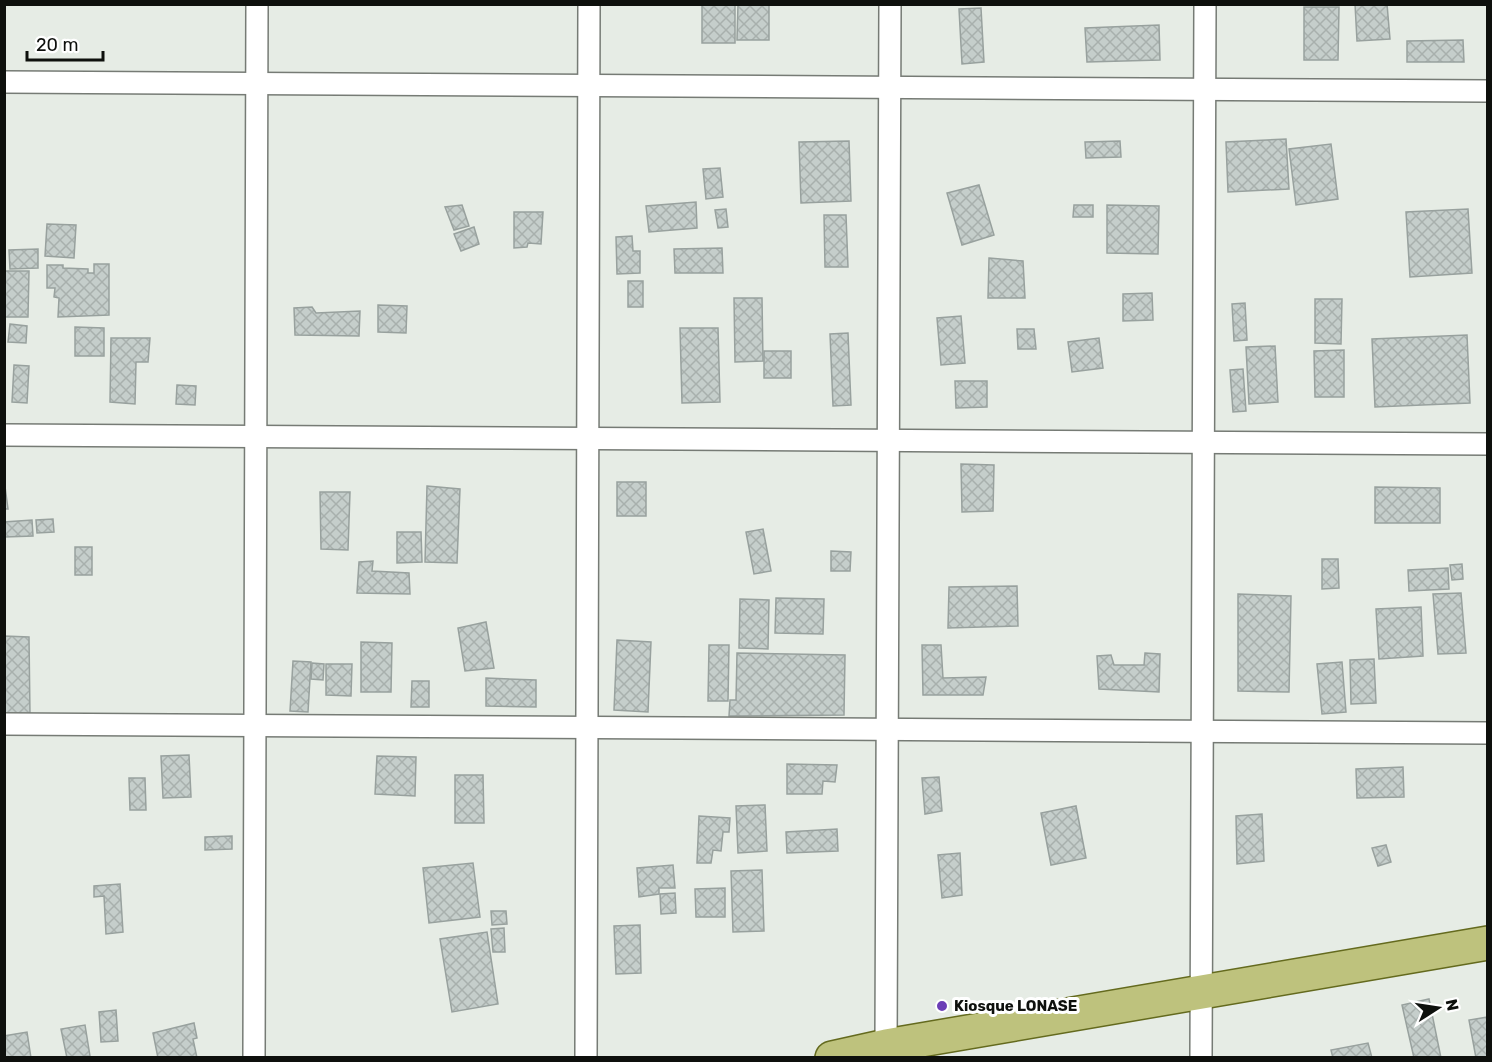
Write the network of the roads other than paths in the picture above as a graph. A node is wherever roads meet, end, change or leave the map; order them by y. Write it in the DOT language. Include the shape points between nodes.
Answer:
graph roads {
  1 [pos="257,4"];
  2 [pos="589,4"];
  3 [pos="890,4"];
  4 [pos="1205,4"];
  5 [pos="4,82"];
  6 [pos="257,83"];
  7 [pos="589,86"];
  8 [pos="890,87"];
  9 [pos="1205,89"];
  10 [pos="1488,91"];
  11 [pos="4,435"];
  12 [pos="256,437"];
  13 [pos="588,439"];
  14 [pos="888,440"];
  15 [pos="1203,442"];
  16 [pos="1488,444"];
  17 [pos="4,724"];
  18 [pos="255,726"];
  19 [pos="587,728"];
  20 [pos="887,730"];
  21 [pos="1202,731"];
  22 [pos="1488,733"];
  23 [pos="1488,943"];
  24 [pos="1202,993"];
  25 [pos="886,1046"];
  26 [pos="254,1058"];
  27 [pos="586,1058"];
  28 [pos="832,1058"];
  29 [pos="1201,1058"];
  1 -- 6 [label="street"];
  2 -- 7 [label="street"];
  3 -- 8 [label="street"];
  4 -- 9 [label="street"];
  5 -- 6 [label="street"];
  6 -- 7 [label="street"];
  6 -- 12 [label="street"];
  7 -- 8 [label="street"];
  7 -- 13 [label="street"];
  8 -- 9 [label="street"];
  8 -- 14 [label="street"];
  9 -- 10 [label="street"];
  9 -- 15 [label="street"];
  11 -- 12 [label="street"];
  12 -- 13 [label="street"];
  12 -- 18 [label="street"];
  13 -- 14 [label="street"];
  13 -- 19 [label="street"];
  14 -- 15 [label="street"];
  14 -- 20 [label="street"];
  15 -- 16 [label="street"];
  15 -- 21 [label="street"];
  17 -- 18 [label="street"];
  18 -- 19 [label="street"];
  18 -- 26 [label="street"];
  19 -- 20 [label="street"];
  19 -- 27 [label="street"];
  20 -- 21 [label="street"];
  20 -- 25 [label="street"];
  21 -- 22 [label="street"];
  21 -- 24 [label="street"];
  23 -- 24 [label="main road"];
  24 -- 25 [label="main road"];
  24 -- 29 [label="street"];
  25 -- 28 [label="main road"];
}
